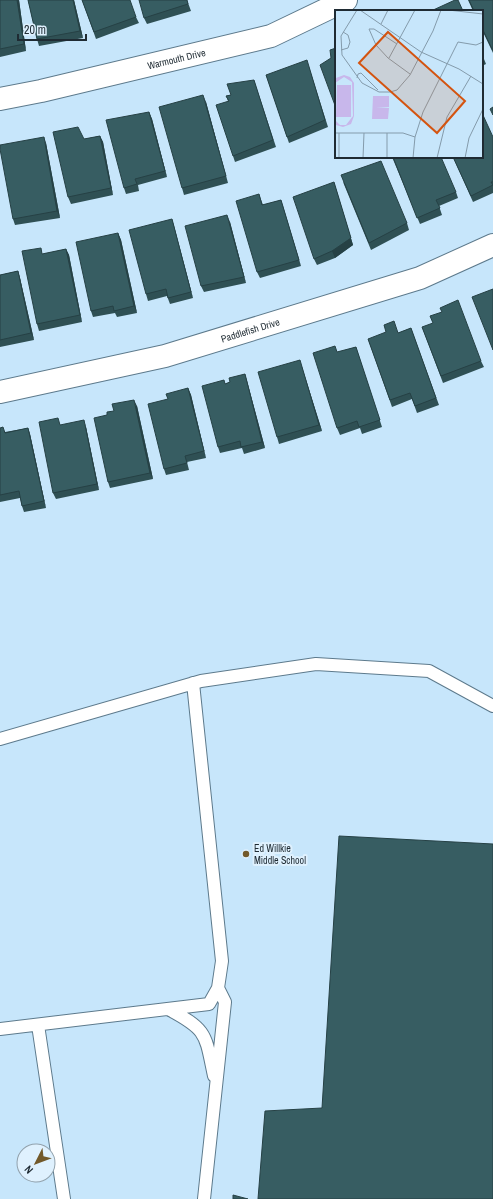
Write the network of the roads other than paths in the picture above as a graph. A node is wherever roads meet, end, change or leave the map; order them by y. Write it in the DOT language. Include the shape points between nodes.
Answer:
graph roads {
  1 [pos="346,0"];
  2 [pos="0,99"];
  3 [pos="493,245"];
  4 [pos="0,392"];
  5 [pos="193,683"];
  6 [pos="493,706"];
  7 [pos="0,739"];
  8 [pos="218,988"];
  9 [pos="168,1009"];
  10 [pos="38,1025"];
  11 [pos="0,1029"];
  12 [pos="216,1087"];
  13 [pos="64,1199"];
  14 [pos="204,1199"];
  1 -- 2 [label="street, Warmouth Drive" via="271,36"];
  3 -- 4 [label="street, Paddlefish Drive" via="420,278 166,356"];
  5 -- 6 [label="lane" via="316,664 422,671 429,672"];
  5 -- 7 [label="lane"];
  5 -- 8 [label="lane" via="222,961"];
  8 -- 9 [label="lane" via="209,1004"];
  8 -- 12 [label="lane" via="225,1002"];
  9 -- 10 [label="lane"];
  9 -- 12 [label="lane" via="198,1028 207,1041"];
  10 -- 11 [label="lane"];
  10 -- 13 [label="lane"];
  12 -- 14 [label="lane"];
}
